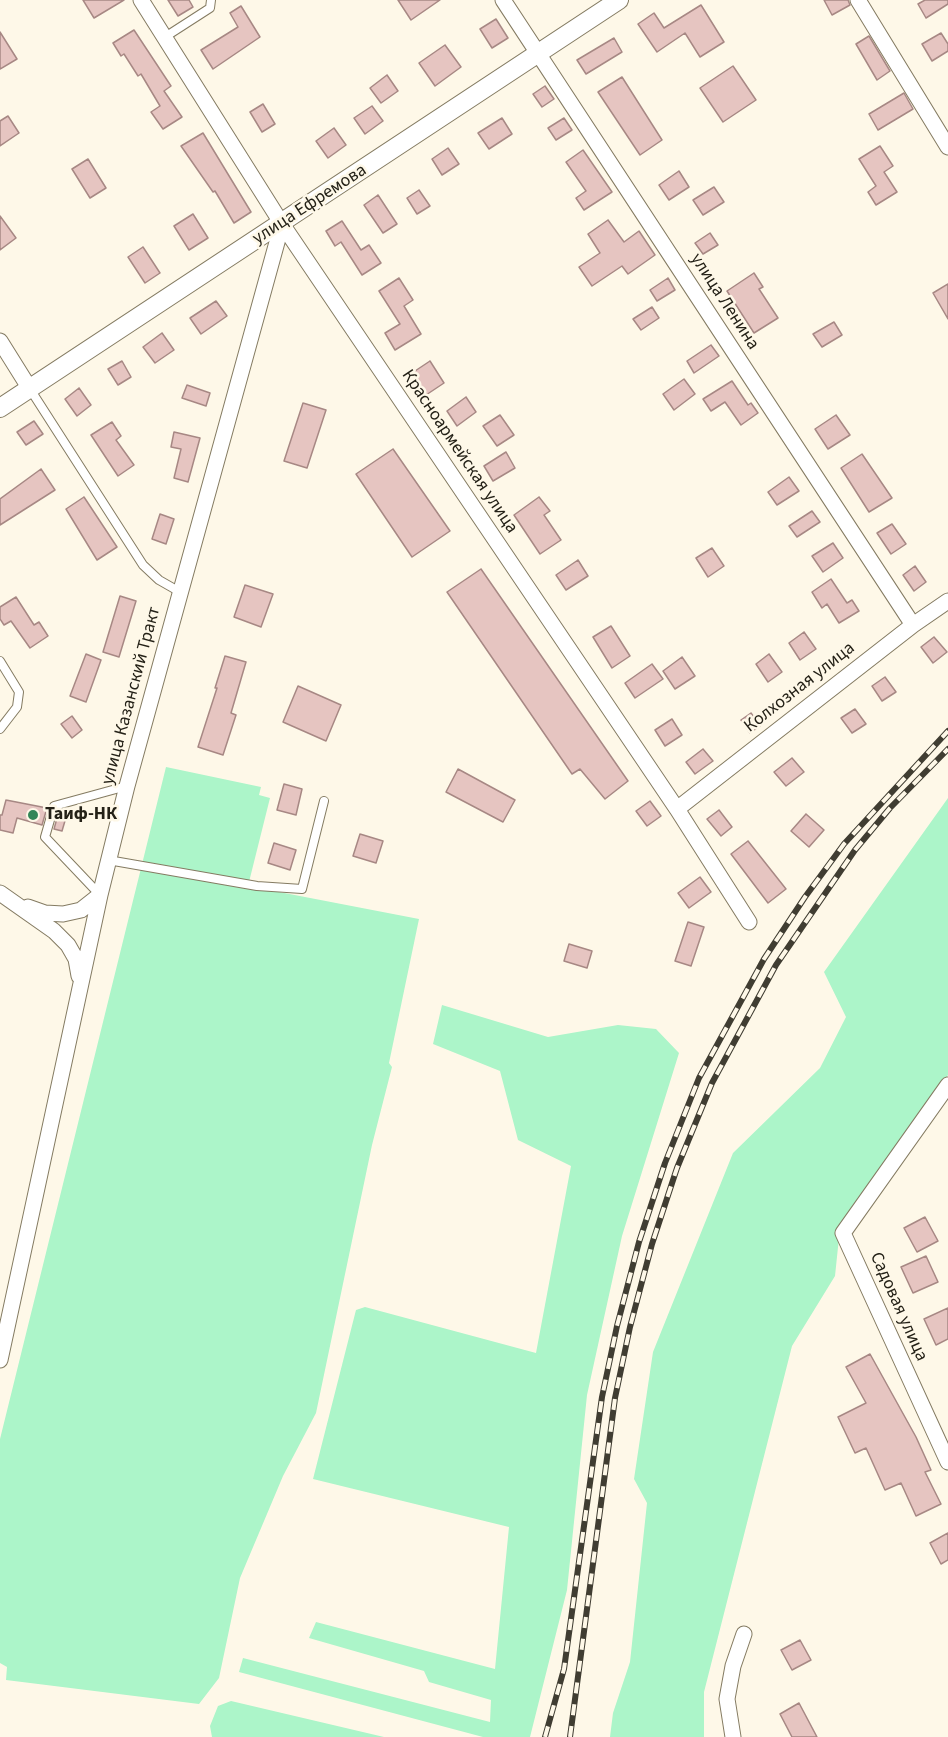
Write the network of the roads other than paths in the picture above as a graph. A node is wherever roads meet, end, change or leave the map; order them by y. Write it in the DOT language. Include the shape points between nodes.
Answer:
graph roads {
  1 [pos="141,0"];
  2 [pos="212,0"];
  3 [pos="503,0"];
  4 [pos="619,0"];
  5 [pos="858,0"];
  6 [pos="165,37"];
  7 [pos="538,54"];
  8 [pos="948,147"];
  9 [pos="282,224"];
  10 [pos="0,341"];
  11 [pos="30,389"];
  12 [pos="0,408"];
  13 [pos="180,592"];
  14 [pos="948,601"];
  15 [pos="913,625"];
  16 [pos="0,661"];
  17 [pos="0,729"];
  18 [pos="127,786"];
  19 [pos="324,801"];
  20 [pos="677,809"];
  21 [pos="108,860"];
  22 [pos="0,892"];
  23 [pos="100,895"];
  24 [pos="16,903"];
  25 [pos="749,922"];
  26 [pos="80,979"];
  27 [pos="948,1084"];
  28 [pos="4,1323"];
  29 [pos="0,1360"];
  30 [pos="942,1434"];
  31 [pos="948,1462"];
  32 [pos="744,1634"];
  33 [pos="733,1737"];
  1 -- 6 [label="street, Красноармейская улица"];
  2 -- 6 [label="lane" via="210,8"];
  3 -- 7 [label="street, улица Ленина"];
  4 -- 7 [label="street, улица Ефремова"];
  5 -- 8 [label="street"];
  6 -- 9 [label="street, Красноармейская улица"];
  7 -- 9 [label="street, улица Ефремова"];
  7 -- 15 [label="street, улица Ленина"];
  9 -- 11 [label="street, улица Ефремова"];
  9 -- 13 [label="street, улица Казанский Тракт"];
  9 -- 20 [label="street, Красноармейская улица"];
  10 -- 11 [label="street"];
  11 -- 12 [label="street, улица Ефремова"];
  11 -- 13 [label="lane" via="143,565"];
  13 -- 18 [label="street, улица Казанский Тракт"];
  14 -- 15 [label="street, Колхозная улица"];
  15 -- 20 [label="street, Колхозная улица"];
  16 -- 17 [label="lane" via="19,692 17,706"];
  18 -- 21 [label="street, улица Казанский Тракт"];
  18 -- 23 [label="lane" via="54,806 45,837"];
  19 -- 21 [label="lane" via="302,889 257,886"];
  20 -- 25 [label="street, Красноармейская улица"];
  21 -- 23 [label="street, улица Казанский Тракт"];
  22 -- 24 [label="street"];
  23 -- 24 [label="street" via="81,910 63,914 45,913"];
  23 -- 26 [label="street, улица Казанский Тракт"];
  24 -- 26 [label="street" via="68,945"];
  26 -- 28 [label="street, улица Казанский Тракт"];
  27 -- 30 [label="street, Садовая улица" via="843,1233"];
  28 -- 29 [label="street, улица Казанский Тракт"];
  30 -- 31 [label="street, Садовая улица"];
  32 -- 33 [label="street" via="727,1699"];
}
